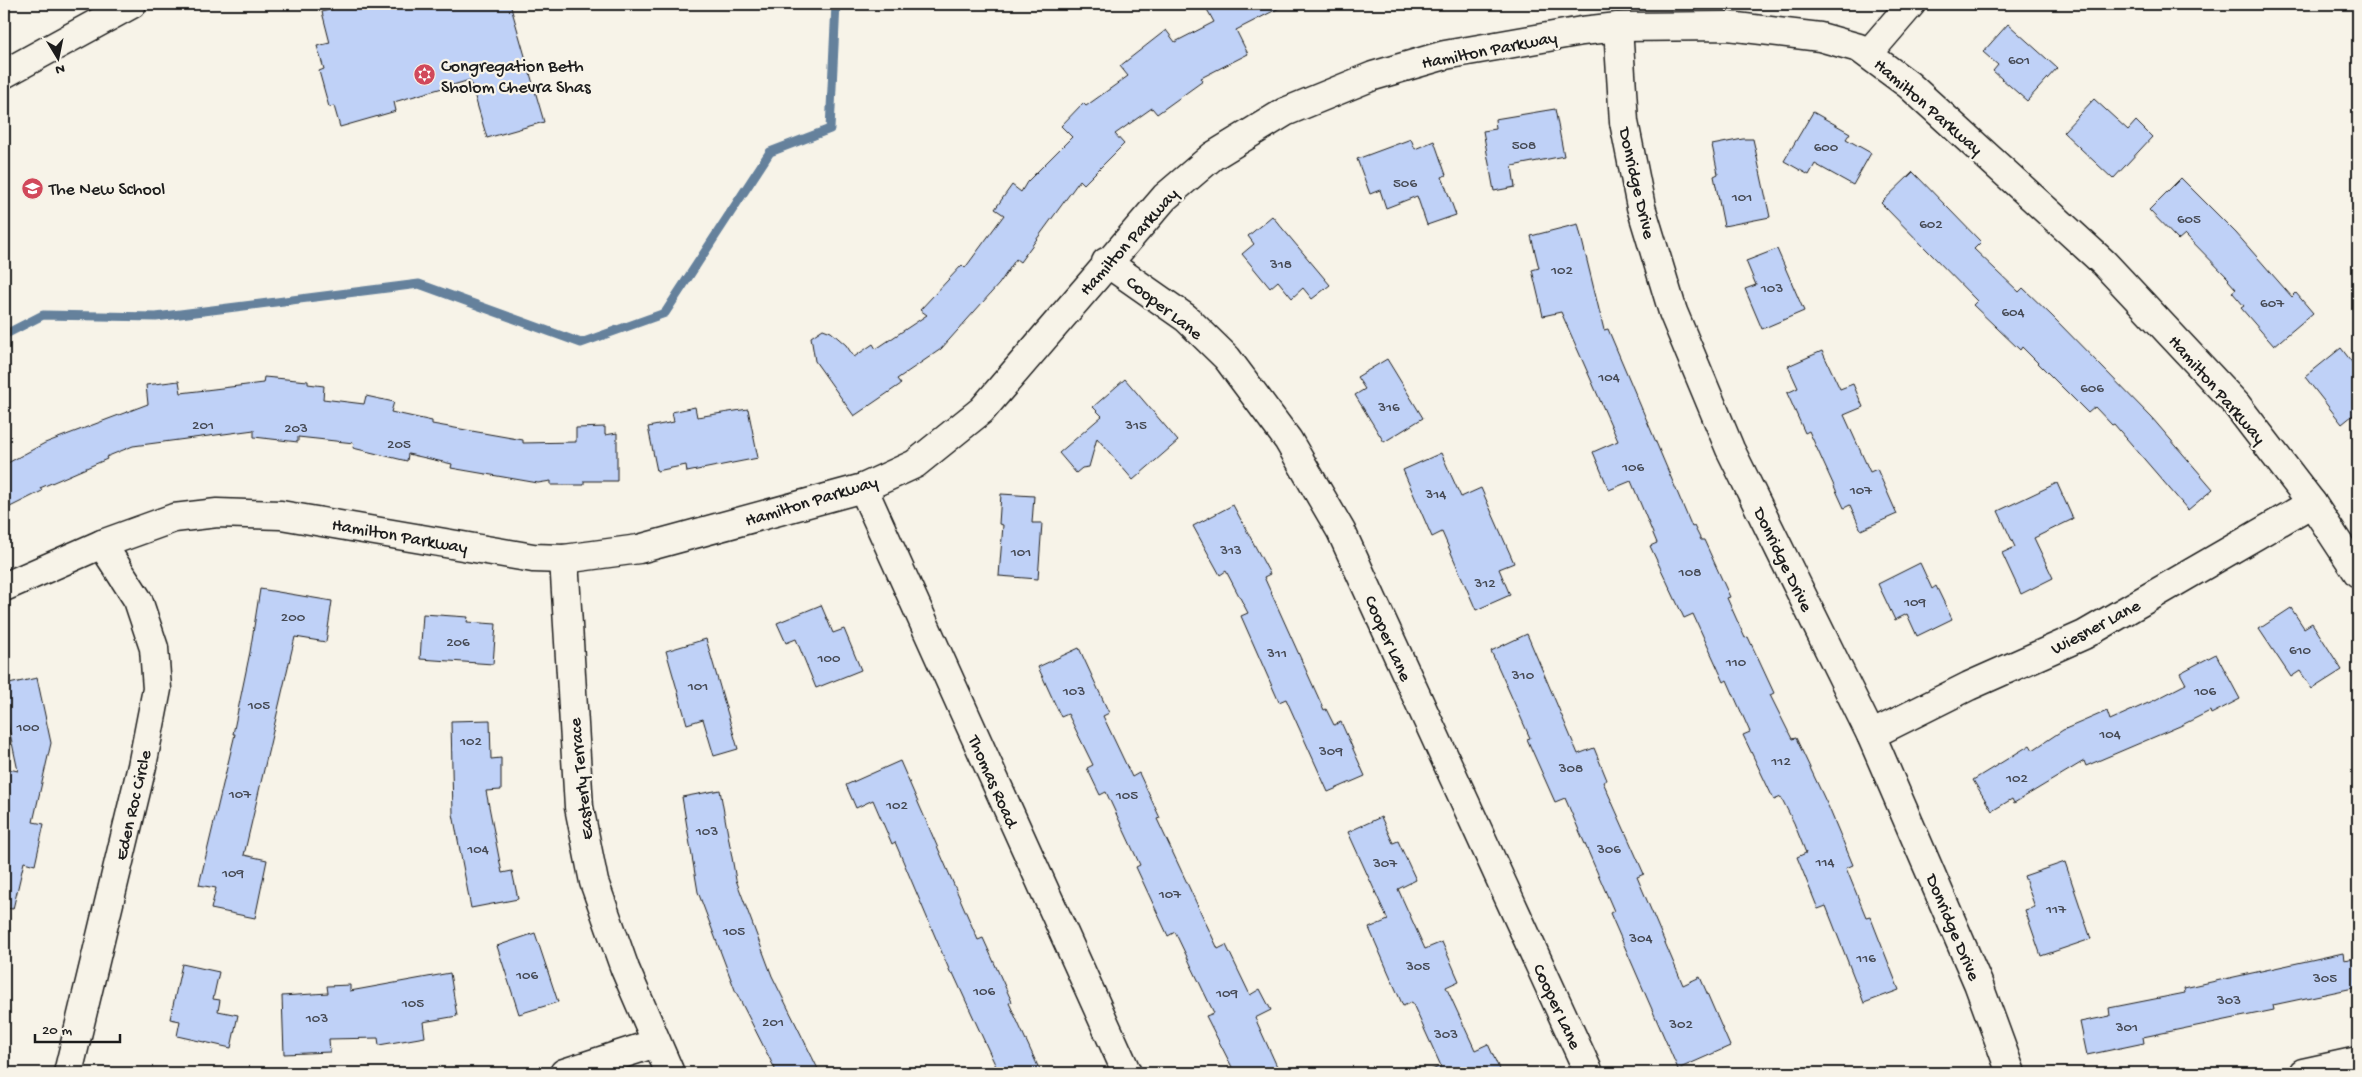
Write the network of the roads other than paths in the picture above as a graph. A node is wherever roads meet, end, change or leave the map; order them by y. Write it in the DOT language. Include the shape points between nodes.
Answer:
graph roads {
  1 [pos="132,4"];
  2 [pos="1911,4"];
  3 [pos="1618,27"];
  4 [pos="1868,54"];
  5 [pos="4,74"];
  6 [pos="1106,262"];
  7 [pos="863,488"];
  8 [pos="2312,503"];
  9 [pos="102,544"];
  10 [pos="564,559"];
  11 [pos="2358,573"];
  12 [pos="4,587"];
  13 [pos="1871,735"];
  14 [pos="656,1043"];
  15 [pos="2358,1061"];
  16 [pos="68,1073"];
  17 [pos="564,1073"];
  18 [pos="670,1073"];
  19 [pos="1127,1073"];
  20 [pos="1589,1073"];
  21 [pos="2011,1073"];
  22 [pos="2303,1073"];
  1 -- 5 [label="street"];
  2 -- 4 [label="street"];
  3 -- 4 [label="street, Hamilton Parkway" via="1728,26 1820,37 1859,48"];
  3 -- 6 [label="street, Hamilton Parkway" via="1445,55 1373,76 1285,112 1213,156 1165,197"];
  3 -- 13 [label="street, Donridge Drive" via="1624,122 1641,207 1673,312 1730,449"];
  4 -- 8 [label="street, Hamilton Parkway" via="1909,86 2104,263 2236,404"];
  6 -- 7 [label="street, Hamilton Parkway" via="982,410 915,464"];
  6 -- 20 [label="street, Cooper Lane" via="1186,318 1227,358 1288,440 1341,531"];
  7 -- 10 [label="street, Hamilton Parkway" via="639,549"];
  7 -- 19 [label="street, Thomas Road"];
  8 -- 11 [label="street, Hamilton Parkway"];
  8 -- 13 [label="street, Wiesner Lane" via="2084,635 1969,686"];
  9 -- 10 [label="street, Hamilton Parkway" via="174,518 217,513 281,515 533,558"];
  9 -- 12 [label="street, Hamilton Parkway"];
  9 -- 16 [label="street, Eden Roc Circle" via="138,600 154,648 157,689 142,766"];
  10 -- 14 [label="street, Easterly Terrace" via="579,807 594,882"];
  13 -- 21 [label="street, Donridge Drive" via="1978,983"];
  14 -- 17 [label="street"];
  14 -- 18 [label="street, Easterly Terrace"];
  15 -- 22 [label="street"];
}
